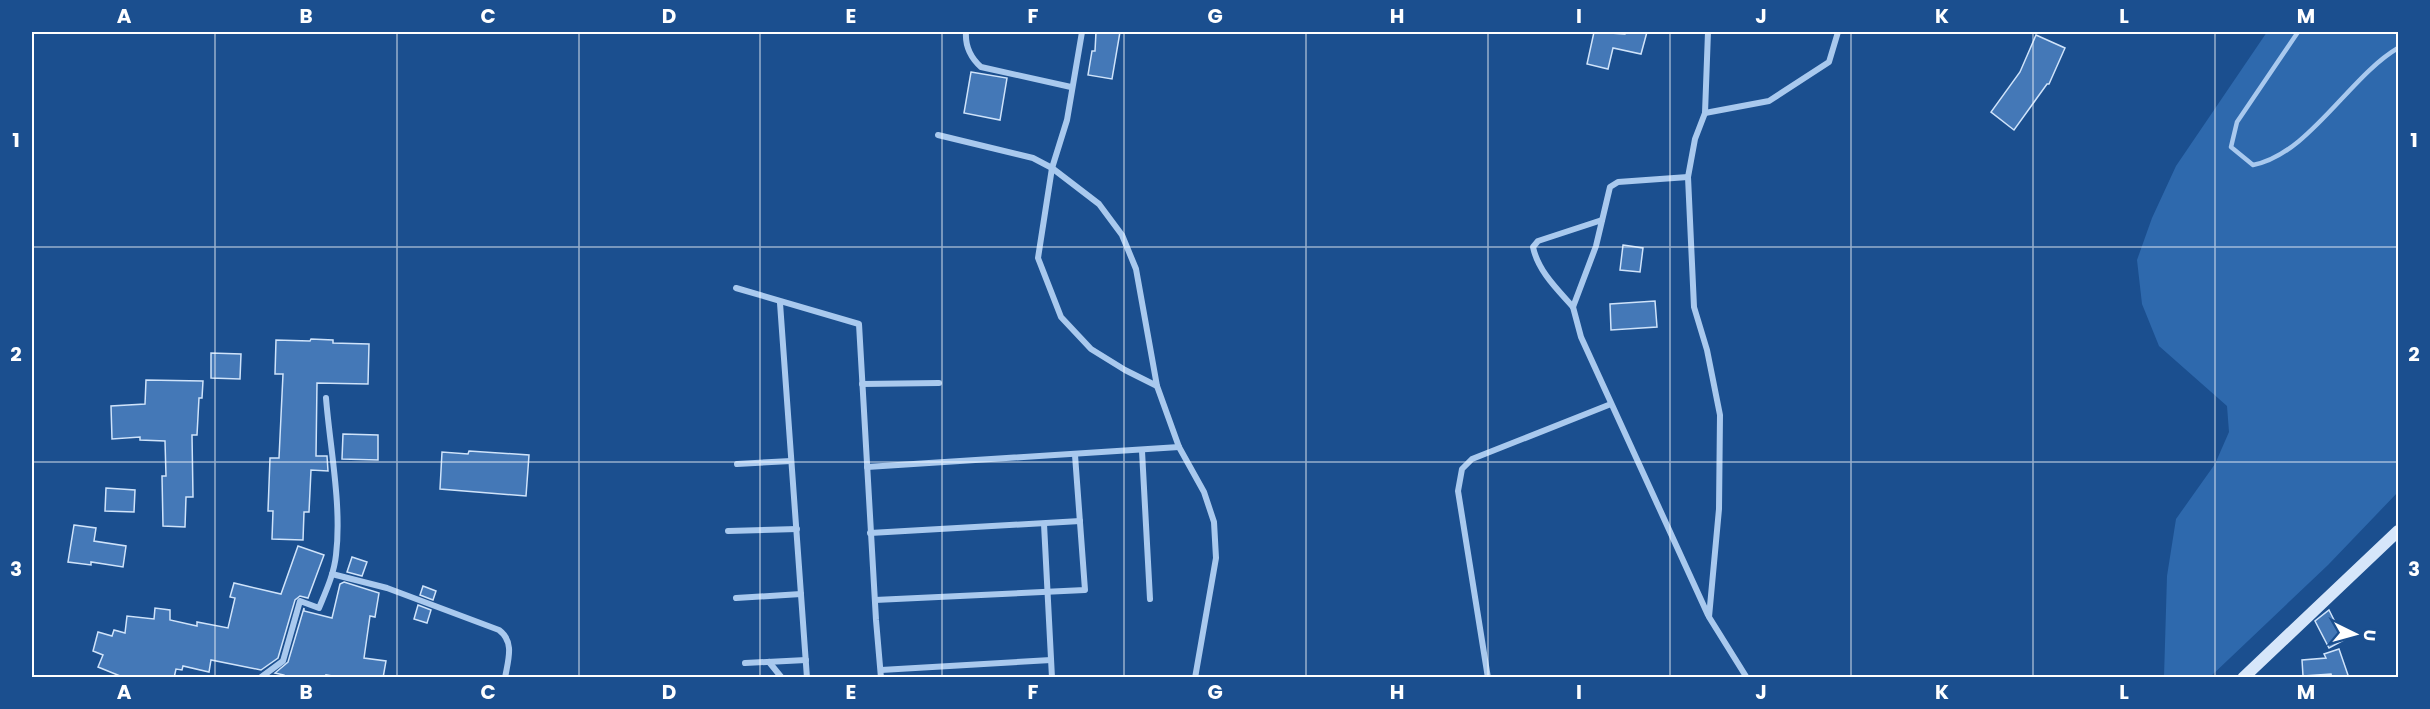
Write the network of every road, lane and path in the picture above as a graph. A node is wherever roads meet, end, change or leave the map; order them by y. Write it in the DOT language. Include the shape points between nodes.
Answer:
graph roads {
  1 [pos="966,32"];
  2 [pos="1082,32"];
  3 [pos="1708,32"];
  4 [pos="1838,32"];
  5 [pos="2298,32"];
  6 [pos="2398,48"];
  7 [pos="1071,87"];
  8 [pos="1705,113"];
  9 [pos="938,135"];
  10 [pos="1052,168"];
  11 [pos="1688,177"];
  12 [pos="1602,220"];
  13 [pos="736,288"];
  14 [pos="780,303"];
  15 [pos="1573,307"];
  16 [pos="939,383"];
  17 [pos="862,384"];
  18 [pos="1157,386"];
  19 [pos="326,398"];
  20 [pos="1611,404"];
  21 [pos="1179,447"];
  22 [pos="1142,451"];
  23 [pos="1075,455"];
  24 [pos="791,461"];
  25 [pos="737,464"];
  26 [pos="867,467"];
  27 [pos="1080,522"];
  28 [pos="1044,524"];
  29 [pos="797,529"];
  30 [pos="728,531"];
  31 [pos="2398,531"];
  32 [pos="870,533"];
  33 [pos="332,574"];
  34 [pos="1047,592"];
  35 [pos="801,594"];
  36 [pos="736,598"];
  37 [pos="1150,599"];
  38 [pos="875,600"];
  39 [pos="1709,617"];
  40 [pos="806,660"];
  41 [pos="1051,660"];
  42 [pos="769,662"];
  43 [pos="745,663"];
  44 [pos="881,674"];
  45 [pos="260,678"];
  46 [pos="505,678"];
  47 [pos="782,678"];
  48 [pos="807,678"];
  49 [pos="1052,678"];
  50 [pos="1195,678"];
  51 [pos="1488,678"];
  52 [pos="1747,678"];
  53 [pos="2243,678"];
  1 -- 7 [label="street" via="971,58 981,67"];
  2 -- 7 [label="street"];
  3 -- 8 [label="street"];
  4 -- 8 [label="street" via="1829,62 1769,101"];
  5 -- 6 [label="lane" via="2236,122 2231,147 2253,165 2270,162 2309,132 2383,57"];
  7 -- 10 [label="street"];
  8 -- 11 [label="street"];
  9 -- 10 [label="street" via="1033,158"];
  10 -- 18 [label="street" via="1099,204 1122,235 1136,269"];
  10 -- 18 [label="street" via="1038,258 1061,317 1091,349"];
  11 -- 12 [label="street" via="1618,182 1610,188"];
  11 -- 39 [label="street" via="1694,307 1720,415 1719,509"];
  12 -- 15 [label="street"];
  12 -- 15 [label="street" via="1538,241 1533,247 1550,282"];
  13 -- 14 [label="street"];
  14 -- 17 [label="street" via="859,324"];
  14 -- 24 [label="street"];
  15 -- 20 [label="street" via="1581,337"];
  16 -- 17 [label="street"];
  17 -- 26 [label="street"];
  18 -- 21 [label="street"];
  19 -- 33 [label="street" via="337,520"];
  20 -- 39 [label="street"];
  20 -- 51 [label="street" via="1472,459 1462,469 1458,491"];
  21 -- 22 [label="street"];
  21 -- 50 [label="street" via="1204,492 1214,522 1216,546"];
  22 -- 23 [label="street"];
  22 -- 37 [label="street"];
  23 -- 26 [label="street"];
  23 -- 27 [label="street"];
  24 -- 25 [label="street"];
  24 -- 29 [label="street"];
  26 -- 32 [label="street"];
  27 -- 28 [label="street"];
  27 -- 34 [label="street" via="1085,590"];
  28 -- 32 [label="street"];
  28 -- 34 [label="street"];
  29 -- 30 [label="street"];
  29 -- 35 [label="street"];
  31 -- 53 [label="street"];
  32 -- 38 [label="street"];
  33 -- 45 [label="street" via="319,608 300,601 283,661"];
  33 -- 46 [label="street" via="387,588 499,630 510,646"];
  34 -- 38 [label="street"];
  34 -- 41 [label="street"];
  35 -- 36 [label="street"];
  35 -- 40 [label="street"];
  38 -- 44 [label="street"];
  39 -- 52 [label="street"];
  40 -- 42 [label="street"];
  40 -- 48 [label="street"];
  41 -- 44 [label="street"];
  41 -- 49 [label="street"];
  42 -- 43 [label="street"];
  42 -- 47 [label="street"];
}
